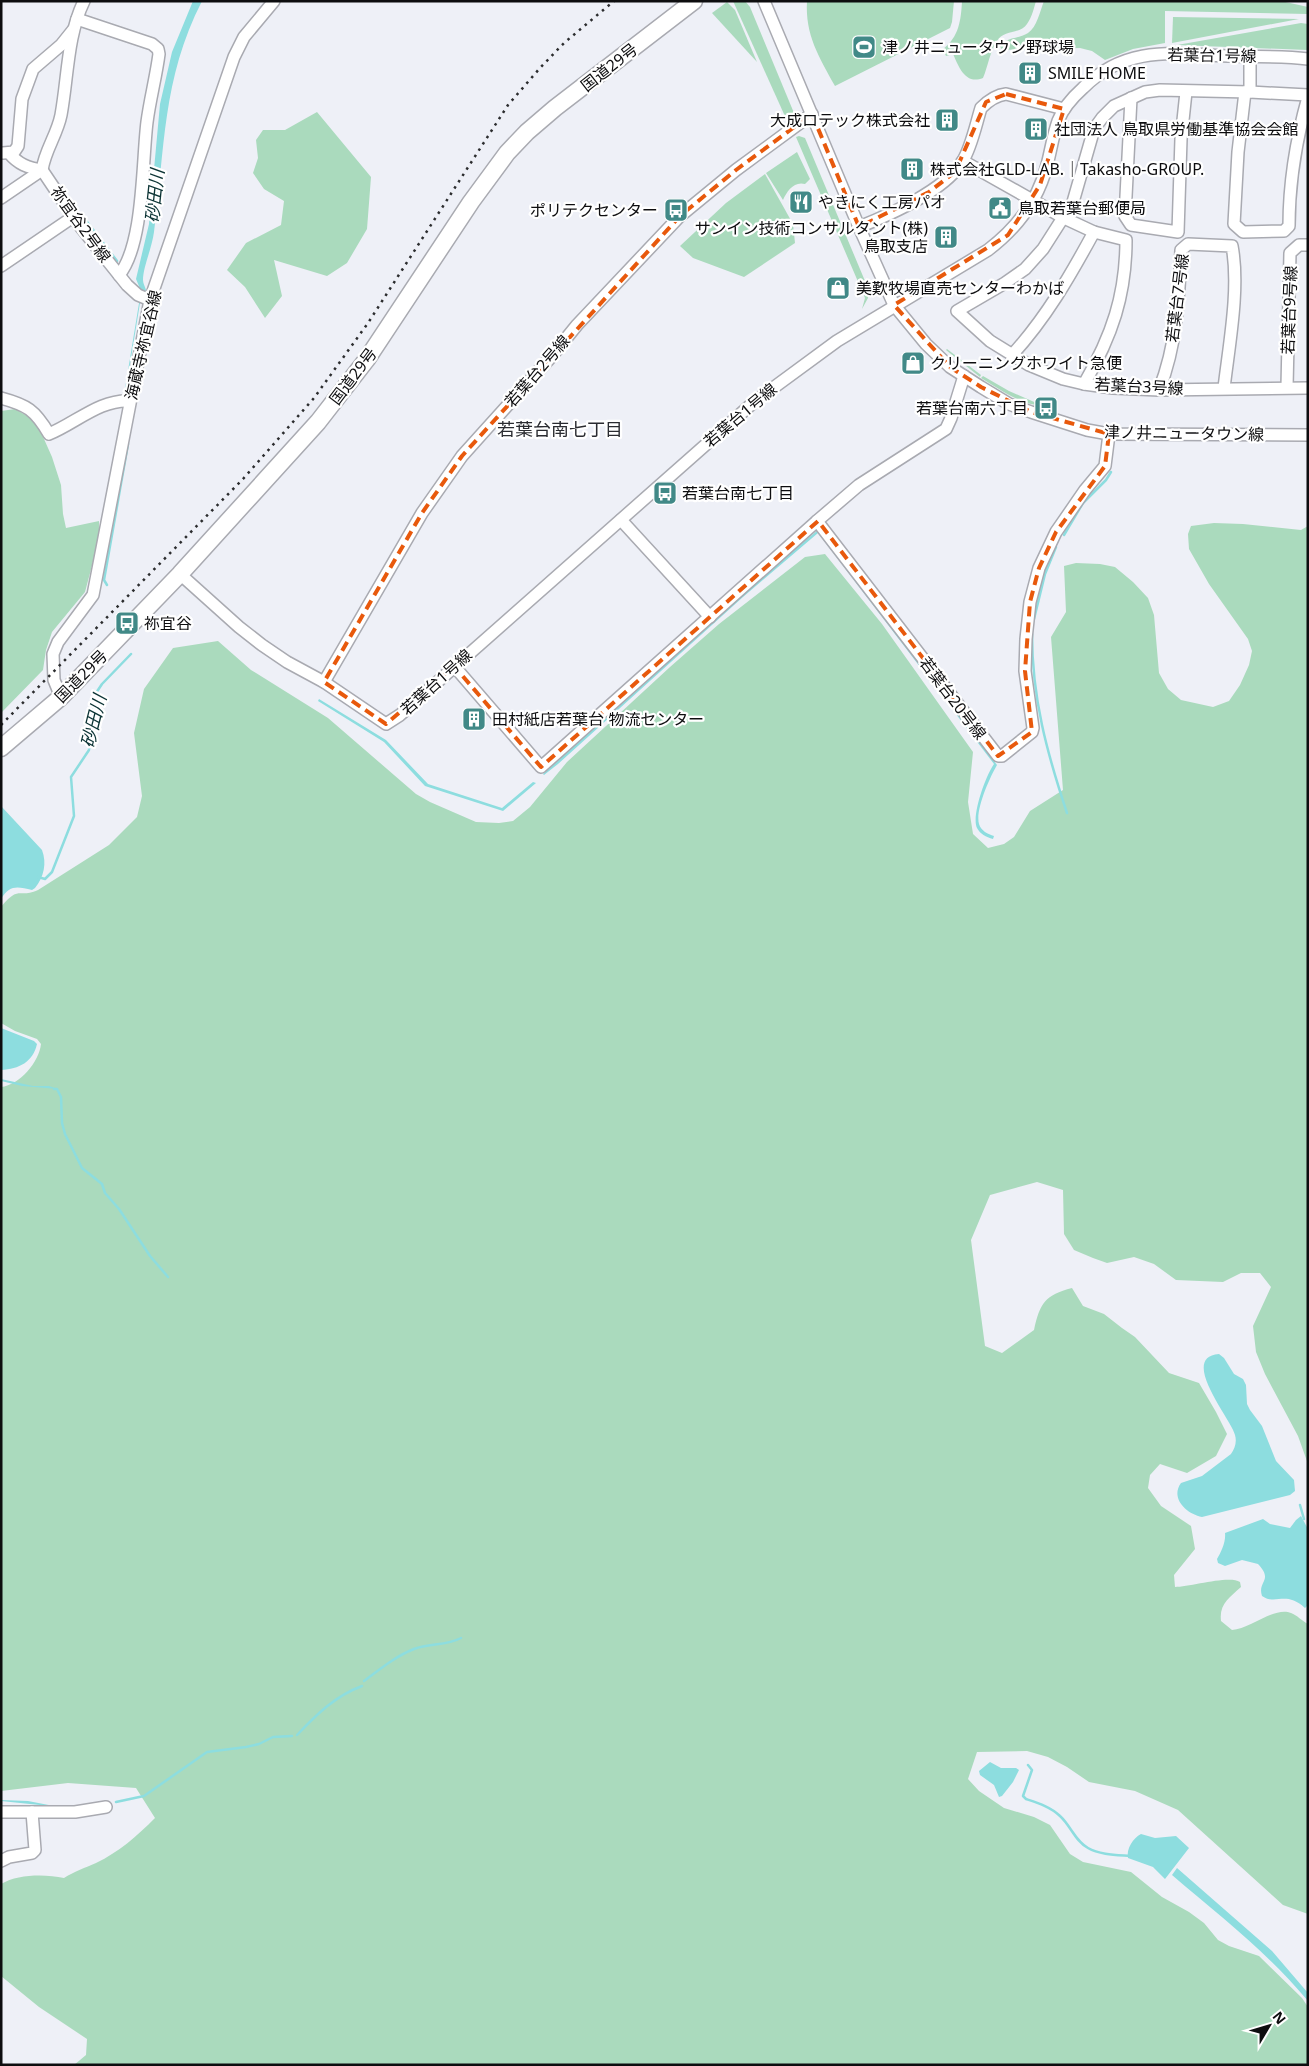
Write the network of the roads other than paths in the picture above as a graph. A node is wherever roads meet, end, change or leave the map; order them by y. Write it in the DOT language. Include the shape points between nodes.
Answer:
graph roads {
  1 [pos="84,1"];
  2 [pos="274,1"];
  3 [pos="694,1"];
  4 [pos="764,1"];
  5 [pos="75,24"];
  6 [pos="1250,57"];
  7 [pos="1308,59"];
  8 [pos="1186,92"];
  9 [pos="1248,92"];
  10 [pos="1308,96"];
  11 [pos="1131,98"];
  12 [pos="1064,109"];
  13 [pos="812,114"];
  14 [pos="5,153"];
  15 [pos="963,161"];
  16 [pos="42,170"];
  17 [pos="1,198"];
  18 [pos="1032,200"];
  19 [pos="73,217"];
  20 [pos="1064,218"];
  21 [pos="859,227"];
  22 [pos="1094,232"];
  23 [pos="1308,245"];
  24 [pos="1,266"];
  25 [pos="119,275"];
  26 [pos="150,300"];
  27 [pos="894,305"];
  28 [pos="1012,355"];
  29 [pos="964,376"];
  30 [pos="1084,384"];
  31 [pos="1287,387"];
  32 [pos="1224,388"];
  33 [pos="1308,388"];
  34 [pos="1159,390"];
  35 [pos="1,398"];
  36 [pos="130,401"];
  37 [pos="1109,434"];
  38 [pos="1308,435"];
  39 [pos="621,520"];
  40 [pos="818,521"];
  41 [pos="180,574"];
  42 [pos="710,617"];
  43 [pos="454,666"];
  44 [pos="324,682"];
  45 [pos="61,697"];
  46 [pos="1,748"];
  47 [pos="106,1808"];
  48 [pos="1,1812"];
  49 [pos="32,1812"];
  50 [pos="1,1861"];
  1 -- 5 [label="street"];
  2 -- 26 [label="street, 海蔵寺祢宜谷線" via="244,38 234,57"];
  3 -- 41 [label="highway, 国道29号" via="555,108 507,153 343,392"];
  4 -- 13 [label="street, 津ノ井ニュータウン線"];
  5 -- 14 [label="street" via="61,44 33,69 22,102 18,146 14,152"];
  5 -- 16 [label="street" via="61,115"];
  5 -- 25 [label="street" via="152,44 159,54 147,123 135,234 127,262"];
  6 -- 7 [label="street, 若葉台1号線"];
  6 -- 9 [label="street"];
  6 -- 12 [label="street, 若葉台1号線" via="1137,56 1100,73"];
  8 -- 9 [label="street, 若葉台3号線"];
  8 -- 11 [label="street, 若葉台3号線" via="1144,92"];
  8 -- 11 [label="street" via="1178,232 1131,225 1125,216"];
  9 -- 10 [label="street, 若葉台3号線"];
  9 -- 10 [label="street" via="1238,152 1234,224 1243,232 1284,231 1289,226 1293,161"];
  11 -- 20 [label="street, 若葉台3号線" via="1114,106 1094,129 1073,202"];
  12 -- 15 [label="street" via="1006,94 996,97 981,108"];
  12 -- 18 [label="street, 若葉台1号線" via="1040,185"];
  13 -- 21 [label="street, 津ノ井ニュータウン線"];
  13 -- 44 [label="street, 若葉台2号線" via="680,216 577,325 462,456 418,521"];
  14 -- 16 [label="street, 祢宜谷2号線" via="16,162"];
  15 -- 18 [label="street"];
  15 -- 21 [label="street" via="955,172 929,192 887,216"];
  16 -- 17 [label="street"];
  16 -- 19 [label="street, 祢宜谷2号線"];
  18 -- 20 [label="street"];
  18 -- 27 [label="street, 若葉台1号線" via="1008,235"];
  19 -- 24 [label="street"];
  19 -- 25 [label="street, 祢宜谷2号線"];
  20 -- 22 [label="street"];
  20 -- 28 [label="street, 若葉台3号線" via="1025,269 957,311 990,341"];
  21 -- 27 [label="street, 津ノ井ニュータウン線"];
  22 -- 28 [label="street" via="1064,287"];
  22 -- 30 [label="street" via="1126,240 1126,265 1121,298 1112,326 1102,353"];
  23 -- 31 [label="street, 若葉台9号線" via="1299,245 1290,253"];
  25 -- 26 [label="street, 祢宜谷2号線" via="138,296"];
  26 -- 36 [label="street, 海蔵寺祢宜谷線"];
  27 -- 29 [label="street, 津ノ井ニュータウン線" via="926,344"];
  27 -- 39 [label="street, 若葉台1号線" via="837,341 754,402"];
  28 -- 30 [label="street, 若葉台3号線" via="1063,379"];
  29 -- 37 [label="street, 津ノ井ニュータウン線" via="1009,404"];
  29 -- 40 [label="street" via="946,429 859,485"];
  30 -- 34 [label="street, 若葉台3号線"];
  31 -- 32 [label="street, 若葉台3号線"];
  31 -- 33 [label="street, 若葉台3号線"];
  32 -- 34 [label="street, 若葉台3号線"];
  32 -- 34 [label="street, 若葉台7号線" via="1233,310 1232,246 1188,244 1181,250 1177,320 1166,373"];
  35 -- 36 [label="street" via="28,408 39,416 49,434 104,404"];
  36 -- 45 [label="street, 海蔵寺祢宜谷線" via="93,595 58,642 53,654 54,680"];
  37 -- 38 [label="street, 津ノ井ニュータウン線"];
  37 -- 40 [label="street, 若葉台20号線" via="1105,466 1056,532 1039,568 1030,602 1026,639 1025,671 1033,728 1002,756 993,751"];
  39 -- 42 [label="street"];
  39 -- 43 [label="street, 若葉台1号線"];
  40 -- 42 [label="street"];
  41 -- 44 [label="street, 若葉台1号線" via="247,633 287,662"];
  41 -- 45 [label="highway, 国道29号"];
  42 -- 43 [label="street" via="542,767"];
  43 -- 44 [label="street, 若葉台1号線" via="386,724"];
  45 -- 46 [label="highway, 国道29号"];
  47 -- 49 [label="street"];
  48 -- 49 [label="street"];
  49 -- 50 [label="street" via="35,1850 32,1854"];
}
